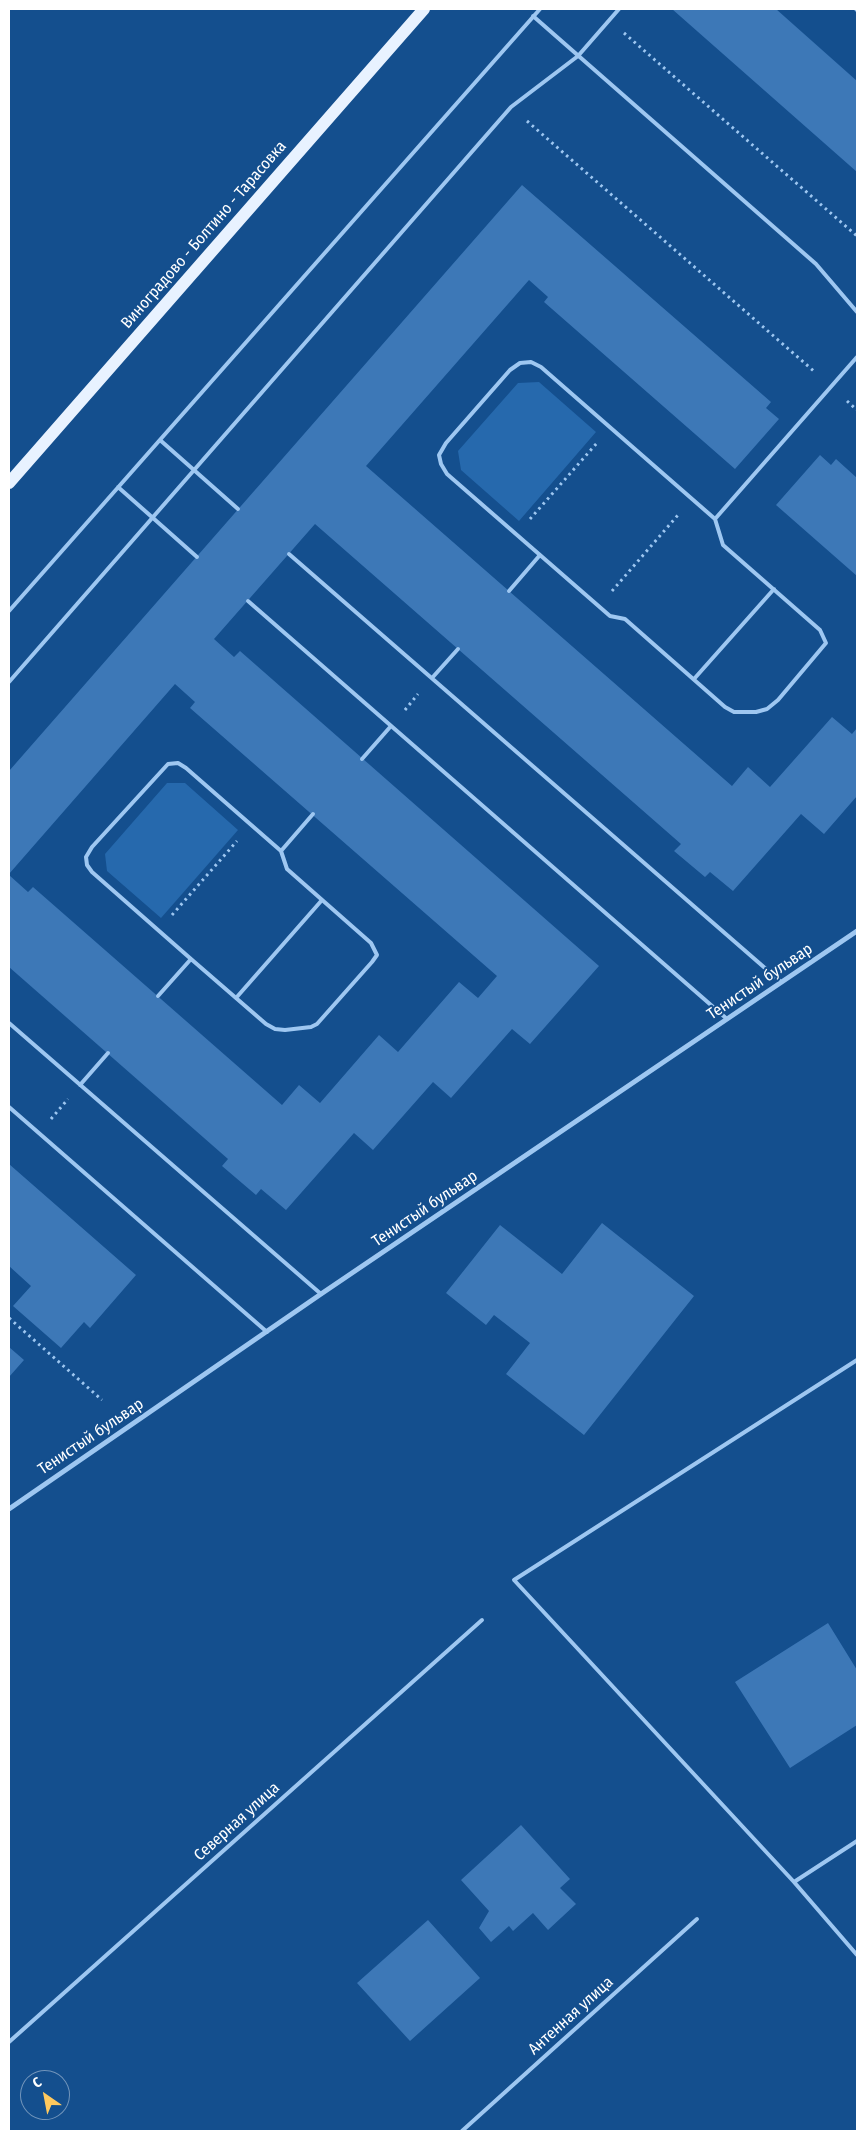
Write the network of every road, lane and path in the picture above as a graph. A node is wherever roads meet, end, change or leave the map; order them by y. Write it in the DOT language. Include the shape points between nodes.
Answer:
graph roads {
  1 [pos="424,9"];
  2 [pos="540,9"];
  3 [pos="619,9"];
  4 [pos="533,16"];
  5 [pos="610,20"];
  6 [pos="578,56"];
  7 [pos="511,107"];
  8 [pos="857,236"];
  9 [pos="857,312"];
  10 [pos="857,356"];
  11 [pos="831,387"];
  12 [pos="857,410"];
  13 [pos="610,428"];
  14 [pos="160,440"];
  15 [pos="194,470"];
  16 [pos="9,483"];
  17 [pos="118,488"];
  18 [pos="692,499"];
  19 [pos="238,509"];
  20 [pos="152,518"];
  21 [pos="715,519"];
  22 [pos="516,534"];
  23 [pos="289,554"];
  24 [pos="540,555"];
  25 [pos="197,557"];
  26 [pos="774,589"];
  27 [pos="509,591"];
  28 [pos="248,601"];
  29 [pos="598,606"];
  30 [pos="9,611"];
  31 [pos="458,649"];
  32 [pos="432,678"];
  33 [pos="694,680"];
  34 [pos="9,682"];
  35 [pos="391,726"];
  36 [pos="362,758"];
  37 [pos="313,814"];
  38 [pos="251,825"];
  39 [pos="281,851"];
  40 [pos="322,900"];
  41 [pos="159,930"];
  42 [pos="857,931"];
  43 [pos="191,959"];
  44 [pos="781,982"];
  45 [pos="158,996"];
  46 [pos="236,998"];
  47 [pos="727,1019"];
  48 [pos="9,1023"];
  49 [pos="108,1053"];
  50 [pos="80,1085"];
  51 [pos="9,1107"];
  52 [pos="38,1132"];
  53 [pos="321,1294"];
  54 [pos="9,1318"];
  55 [pos="267,1332"];
  56 [pos="857,1360"];
  57 [pos="102,1400"];
  58 [pos="9,1510"];
  59 [pos="482,1620"];
  60 [pos="857,1841"];
  61 [pos="794,1882"];
  62 [pos="696,1919"];
  63 [pos="857,1955"];
  64 [pos="9,2042"];
  65 [pos="462,2131"];
  1 -- 16 [label="main road, Виноградово - Болтино - Тарасовка"];
  2 -- 4 [label="lane"];
  3 -- 5 [label="lane"];
  4 -- 6 [label="lane"];
  4 -- 14 [label="lane"];
  5 -- 6 [label="lane"];
  5 -- 8 [label="path"];
  6 -- 7 [label="lane"];
  6 -- 9 [label="lane" via="816,264"];
  7 -- 11 [label="path"];
  7 -- 15 [label="lane"];
  10 -- 11 [label="lane"];
  11 -- 12 [label="path"];
  11 -- 21 [label="lane"];
  13 -- 18 [label="lane"];
  13 -- 22 [label="path"];
  13 -- 22 [label="lane" via="541,367 531,362 520,363 504,377 439,455 447,474"];
  14 -- 15 [label="lane"];
  14 -- 17 [label="lane"];
  15 -- 19 [label="lane"];
  15 -- 20 [label="lane"];
  17 -- 20 [label="lane"];
  17 -- 30 [label="lane"];
  18 -- 21 [label="lane"];
  18 -- 29 [label="path"];
  20 -- 25 [label="lane"];
  20 -- 34 [label="lane"];
  21 -- 26 [label="lane" via="724,545"];
  22 -- 24 [label="lane"];
  23 -- 32 [label="lane"];
  24 -- 27 [label="lane"];
  24 -- 29 [label="lane"];
  26 -- 33 [label="lane"];
  26 -- 33 [label="lane" via="820,630 826,643 778,700 767,709 734,712"];
  28 -- 35 [label="lane"];
  29 -- 33 [label="lane" via="610,616 625,619"];
  31 -- 32 [label="lane"];
  32 -- 35 [label="path"];
  32 -- 44 [label="lane"];
  35 -- 36 [label="lane"];
  35 -- 47 [label="lane"];
  37 -- 39 [label="lane"];
  38 -- 39 [label="lane"];
  38 -- 41 [label="path"];
  38 -- 41 [label="lane" via="178,763 168,764 160,770 86,857 92,872"];
  39 -- 40 [label="lane" via="287,869"];
  40 -- 46 [label="lane"];
  40 -- 46 [label="lane" via="372,943 377,955 323,1018 310,1028 275,1029"];
  41 -- 43 [label="lane"];
  42 -- 44 [label="street, Тенистый бульвар"];
  43 -- 45 [label="lane"];
  43 -- 46 [label="lane"];
  44 -- 47 [label="street, Тенистый бульвар"];
  47 -- 53 [label="street, Тенистый бульвар"];
  48 -- 50 [label="lane"];
  49 -- 50 [label="lane"];
  50 -- 52 [label="path"];
  50 -- 53 [label="lane"];
  51 -- 52 [label="lane"];
  52 -- 55 [label="lane"];
  53 -- 55 [label="street, Тенистый бульвар"];
  54 -- 57 [label="path"];
  55 -- 58 [label="street, Тенистый бульвар"];
  56 -- 61 [label="lane" via="514,1580"];
  59 -- 64 [label="lane, Северная улица"];
  60 -- 61 [label="lane"];
  61 -- 63 [label="lane"];
  62 -- 65 [label="lane, Антенная улица"];
}
